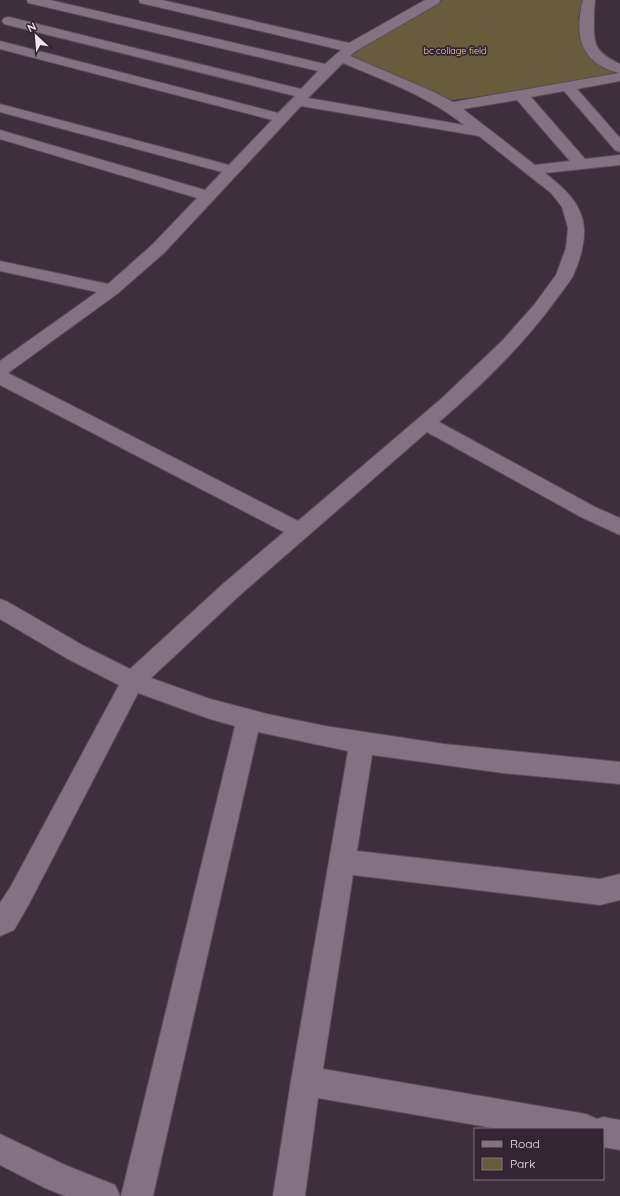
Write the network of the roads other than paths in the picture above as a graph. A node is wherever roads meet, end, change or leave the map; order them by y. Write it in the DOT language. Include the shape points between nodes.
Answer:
graph roads {
  1 [pos="145,0"];
  2 [pos="434,0"];
  3 [pos="589,0"];
  4 [pos="33,5"];
  5 [pos="5,24"];
  6 [pos="0,45"];
  7 [pos="346,52"];
  8 [pos="328,69"];
  9 [pos="619,77"];
  10 [pos="568,86"];
  11 [pos="521,95"];
  12 [pos="301,97"];
  13 [pos="451,107"];
  14 [pos="0,108"];
  15 [pos="281,118"];
  16 [pos="485,133"];
  17 [pos="0,134"];
  18 [pos="620,147"];
  19 [pos="620,160"];
  20 [pos="582,165"];
  21 [pos="232,170"];
  22 [pos="532,170"];
  23 [pos="208,196"];
  24 [pos="0,266"];
  25 [pos="111,290"];
  26 [pos="0,370"];
  27 [pos="0,377"];
  28 [pos="426,423"];
  29 [pos="620,527"];
  30 [pos="300,531"];
  31 [pos="0,608"];
  32 [pos="133,681"];
  33 [pos="249,719"];
  34 [pos="362,742"];
  35 [pos="620,773"];
  36 [pos="342,860"];
  37 [pos="620,886"];
  38 [pos="0,923"];
  39 [pos="306,1081"];
  40 [pos="580,1128"];
  41 [pos="604,1132"];
  42 [pos="620,1135"];
  43 [pos="0,1148"];
  44 [pos="104,1196"];
  45 [pos="137,1196"];
  46 [pos="289,1196"];
  1 -- 7 [label="street"];
  2 -- 7 [label="street"];
  3 -- 9 [label="street" via="585,36 588,48"];
  4 -- 5 [label="street"];
  4 -- 8 [label="street"];
  5 -- 12 [label="street"];
  6 -- 15 [label="street"];
  7 -- 8 [label="street"];
  7 -- 13 [label="street"];
  8 -- 12 [label="street"];
  9 -- 10 [label="street"];
  10 -- 11 [label="street"];
  10 -- 18 [label="street"];
  11 -- 13 [label="street"];
  11 -- 20 [label="street"];
  12 -- 15 [label="street"];
  12 -- 16 [label="street"];
  13 -- 16 [label="street"];
  14 -- 21 [label="street"];
  15 -- 21 [label="street"];
  16 -- 22 [label="street"];
  17 -- 23 [label="street"];
  19 -- 20 [label="street"];
  20 -- 22 [label="street"];
  21 -- 23 [label="street"];
  22 -- 28 [label="street" via="557,190 570,206 576,228 574,248 564,276 540,309 508,345"];
  23 -- 25 [label="street" via="158,249"];
  24 -- 25 [label="street"];
  25 -- 26 [label="street"];
  27 -- 30 [label="street"];
  28 -- 29 [label="street"];
  28 -- 30 [label="street"];
  30 -- 32 [label="street" via="199,619"];
  31 -- 32 [label="street" via="71,651"];
  32 -- 33 [label="street"];
  32 -- 38 [label="street" via="20,895 4,921"];
  33 -- 34 [label="street" via="300,732"];
  33 -- 45 [label="street"];
  34 -- 35 [label="street" via="514,763"];
  34 -- 36 [label="street"];
  36 -- 37 [label="street" via="600,892"];
  36 -- 39 [label="street"];
  39 -- 40 [label="street"];
  39 -- 46 [label="street"];
  41 -- 42 [label="street"];
  43 -- 44 [label="street" via="56,1177"];
}
